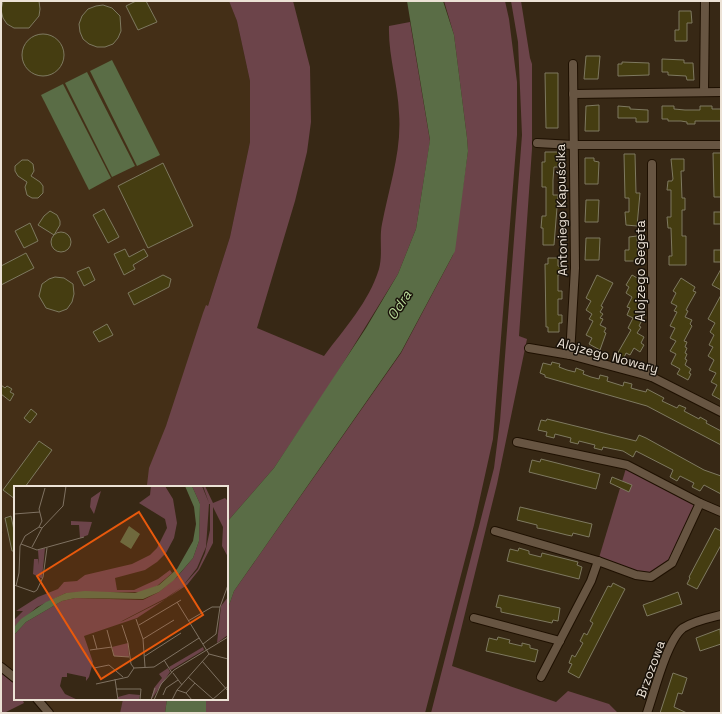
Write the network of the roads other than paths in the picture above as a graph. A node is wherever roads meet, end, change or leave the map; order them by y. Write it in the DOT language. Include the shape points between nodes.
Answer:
graph roads {
  1 [pos="704,1"];
  2 [pos="573,64"];
  3 [pos="704,92"];
  4 [pos="721,92"];
  5 [pos="573,94"];
  6 [pos="537,143"];
  7 [pos="573,145"];
  8 [pos="721,145"];
  9 [pos="652,164"];
  10 [pos="529,348"];
  11 [pos="570,355"];
  12 [pos="652,377"];
  13 [pos="721,412"];
  14 [pos="517,442"];
  15 [pos="700,503"];
  16 [pos="721,512"];
  17 [pos="495,531"];
  18 [pos="598,561"];
  19 [pos="721,615"];
  20 [pos="474,618"];
  21 [pos="560,641"];
  22 [pos="1,667"];
  23 [pos="14,677"];
  24 [pos="541,677"];
  25 [pos="38,700"];
  26 [pos="49,713"];
  27 [pos="647,713"];
  1 -- 3 [label="street"];
  2 -- 5 [label="street, Antoniego Kapuścika"];
  3 -- 4 [label="street"];
  3 -- 5 [label="street"];
  5 -- 7 [label="street, Antoniego Kapuścika"];
  6 -- 7 [label="street"];
  7 -- 8 [label="street"];
  7 -- 11 [label="street, Antoniego Kapuścika" via="575,268"];
  9 -- 12 [label="street, Alojzego Segeta"];
  10 -- 11 [label="street, Alojzego Nowary"];
  11 -- 12 [label="street, Alojzego Nowary"];
  12 -- 13 [label="street, Alojzego Nowary"];
  14 -- 15 [label="street" via="628,465"];
  15 -- 16 [label="street"];
  15 -- 18 [label="street" via="672,563 651,577 636,575"];
  17 -- 18 [label="street"];
  18 -- 21 [label="street" via="591,581"];
  19 -- 27 [label="street, Brzozowa" via="699,621 678,633 670,646"];
  20 -- 21 [label="street"];
  21 -- 24 [label="street"];
  22 -- 23 [label="street"];
  25 -- 26 [label="street"];
}
